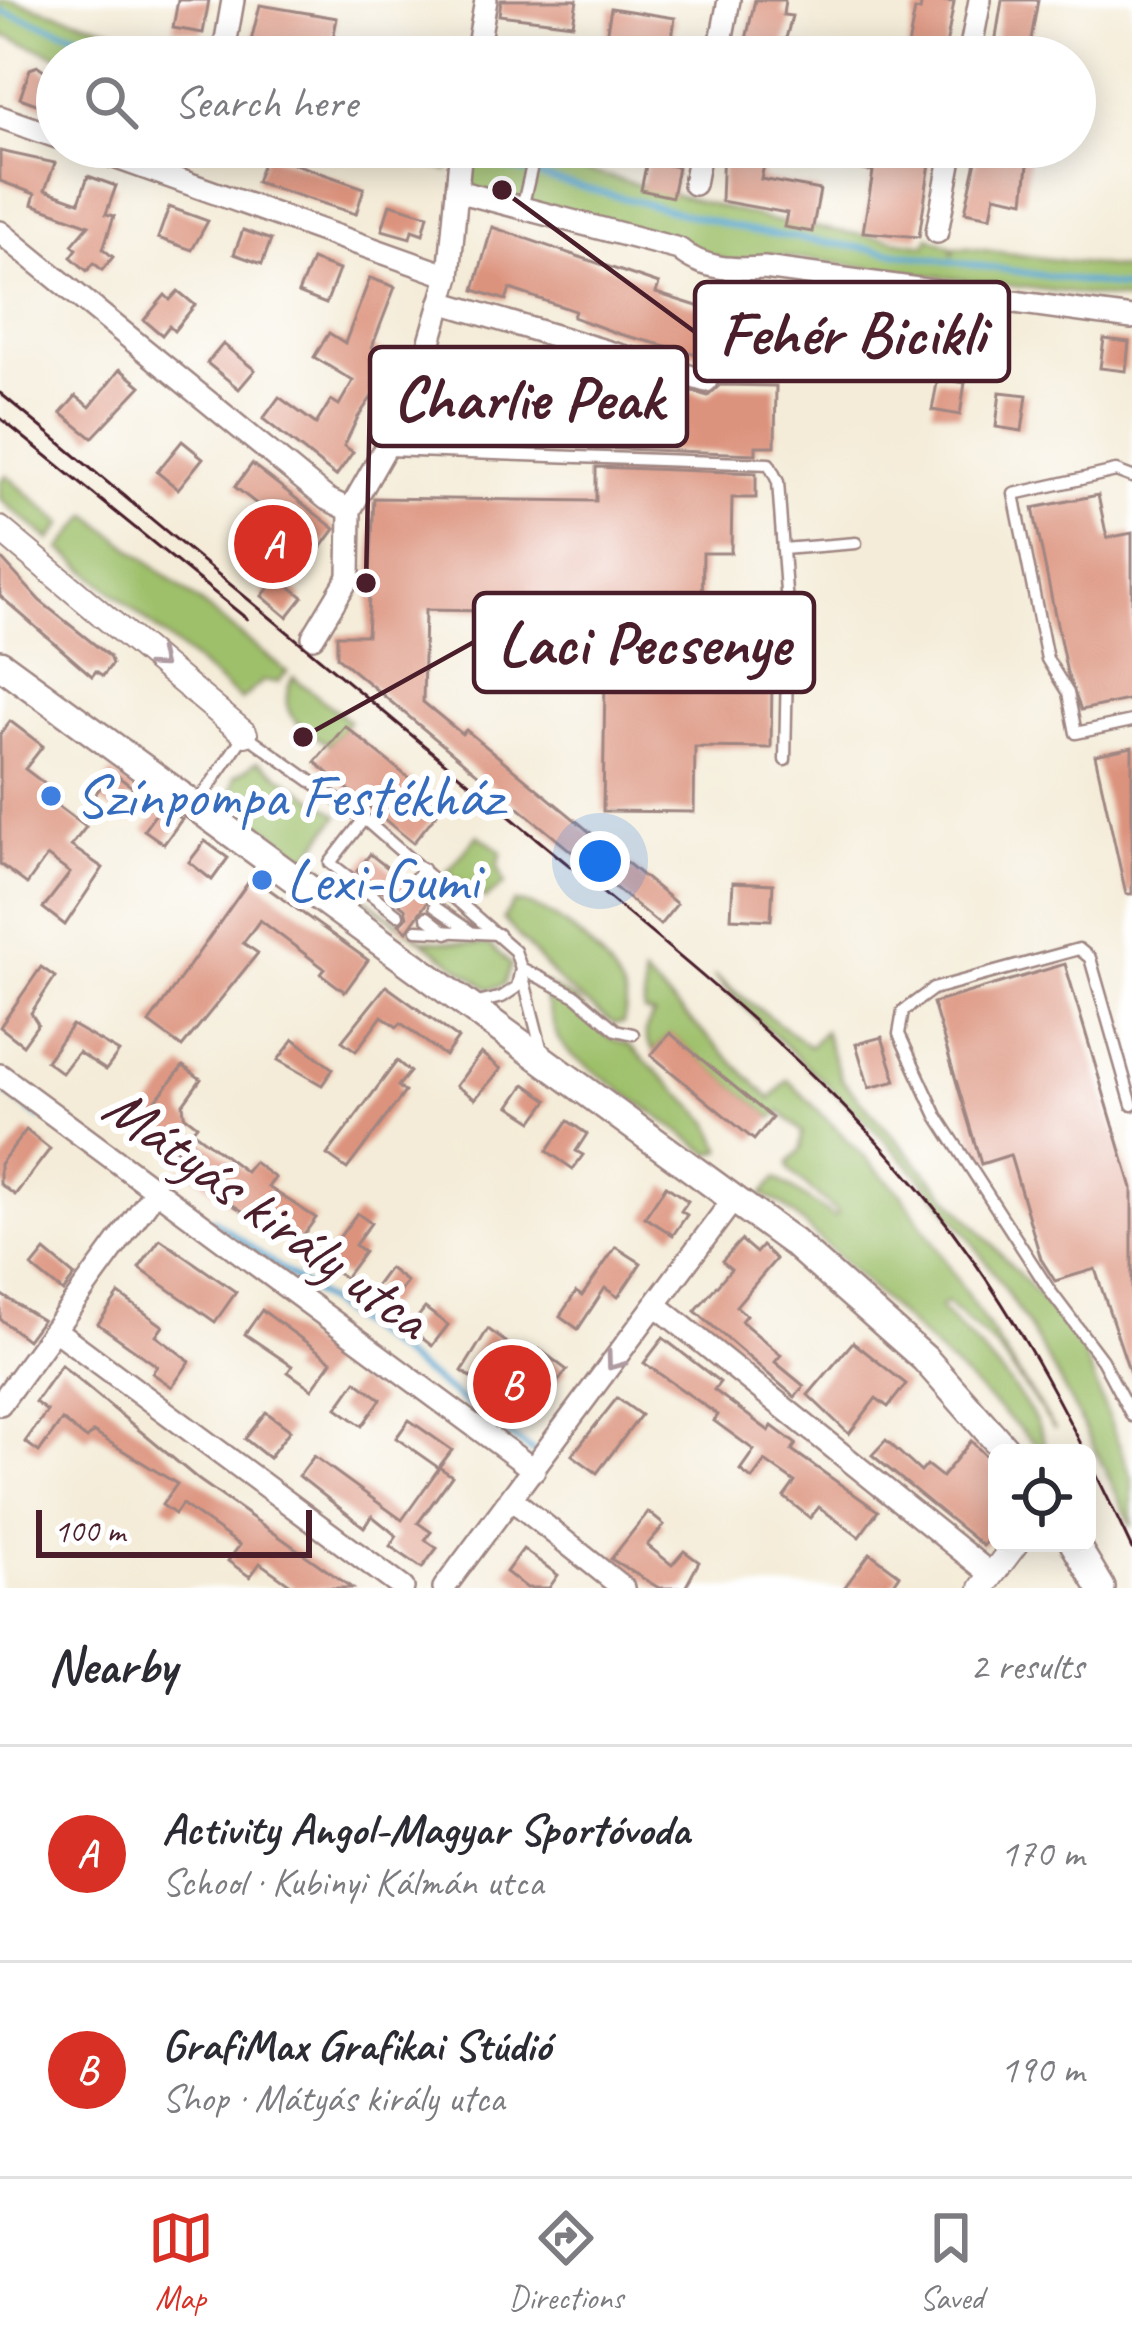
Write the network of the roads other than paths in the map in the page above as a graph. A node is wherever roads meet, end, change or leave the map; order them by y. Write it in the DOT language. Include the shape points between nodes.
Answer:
graph roads {
  1 [pos="233,0"];
  2 [pos="486,0"];
  3 [pos="729,0"];
  4 [pos="980,0"];
  5 [pos="227,36"];
  6 [pos="480,36"];
  7 [pos="722,36"];
  8 [pos="974,36"];
  9 [pos="0,116"];
  10 [pos="36,129"];
  11 [pos="145,168"];
  12 [pos="459,168"];
  13 [pos="532,168"];
  14 [pos="697,168"];
  15 [pos="949,168"];
  16 [pos="694,184"];
  17 [pos="457,191"];
  18 [pos="525,199"];
  19 [pos="0,232"];
  20 [pos="937,232"];
  21 [pos="448,275"];
  22 [pos="441,302"];
  23 [pos="1132,318"];
  24 [pos="706,381"];
  25 [pos="384,450"];
  26 [pos="1132,477"];
  27 [pos="350,510"];
  28 [pos="0,529"];
  29 [pos="856,543"];
  30 [pos="783,549"];
  31 [pos="313,637"];
  32 [pos="2,670"];
  33 [pos="1132,721"];
  34 [pos="245,734"];
  35 [pos="785,760"];
  36 [pos="195,807"];
  37 [pos="364,819"];
  38 [pos="423,869"];
  39 [pos="410,885"];
  40 [pos="394,910"];
  41 [pos="417,930"];
  42 [pos="447,932"];
  43 [pos="472,933"];
  44 [pos="498,934"];
  45 [pos="520,968"];
  46 [pos="470,1004"];
  47 [pos="633,1034"];
  48 [pos="543,1059"];
  49 [pos="0,1075"];
  50 [pos="1132,1105"];
  51 [pos="156,1190"];
  52 [pos="733,1199"];
  53 [pos="656,1305"];
  54 [pos="55,1330"];
  55 [pos="0,1404"];
  56 [pos="1132,1416"];
  57 [pos="1000,1444"];
  58 [pos="535,1469"];
  59 [pos="513,1500"];
  60 [pos="1009,1552"];
  61 [pos="1079,1552"];
  62 [pos="987,1581"];
  63 [pos="403,1588"];
  64 [pos="444,1588"];
  65 [pos="623,1588"];
  66 [pos="1101,1588"];
  1 -- 5 [label="street"];
  2 -- 6 [label="street"];
  3 -- 7 [label="street"];
  4 -- 8 [label="street"];
  9 -- 10 [label="street"];
  11 -- 21 [label="street"];
  12 -- 17 [label="street"];
  13 -- 18 [label="lane"];
  14 -- 16 [label="street"];
  15 -- 20 [label="street"];
  17 -- 18 [label="street"];
  17 -- 21 [label="street"];
  18 -- 23 [label="street" via="732,270"];
  19 -- 27 [label="street" via="326,499"];
  21 -- 22 [label="street"];
  22 -- 24 [label="street"];
  22 -- 25 [label="street"];
  25 -- 27 [label="street"];
  25 -- 30 [label="lane" via="761,462 778,482"];
  26 -- 33 [label="lane" via="1116,471 1014,494 1047,659 1068,693 1076,733"];
  27 -- 31 [label="street" via="349,577"];
  28 -- 34 [label="street, one-way"];
  29 -- 30 [label="lane"];
  30 -- 35 [label="lane"];
  32 -- 36 [label="main road"];
  34 -- 36 [label="lane"];
  34 -- 37 [label="lane"];
  36 -- 46 [label="main road"];
  37 -- 38 [label="lane"];
  37 -- 40 [label="lane" via="330,863"];
  38 -- 39 [label="lane"];
  38 -- 44 [label="lane"];
  41 -- 42 [label="lane"];
  42 -- 43 [label="lane"];
  42 -- 43 [label="lane" via="431,912"];
  43 -- 44 [label="lane"];
  44 -- 45 [label="lane"];
  45 -- 46 [label="lane" via="511,993"];
  45 -- 47 [label="lane"];
  45 -- 48 [label="lane"];
  46 -- 48 [label="main road"];
  48 -- 52 [label="main road"];
  49 -- 51 [label="street, Mátyás király utca"];
  50 -- 56 [label="lane" via="1090,958 1079,949 933,989 903,1011 898,1034 937,1116"];
  51 -- 54 [label="street"];
  51 -- 58 [label="street, Mátyás király utca"];
  52 -- 53 [label="street"];
  52 -- 57 [label="main road" via="878,1313"];
  53 -- 58 [label="street, one-way"];
  53 -- 62 [label="street"];
  54 -- 55 [label="street"];
  54 -- 63 [label="street"];
  58 -- 59 [label="street"];
  59 -- 64 [label="street"];
  59 -- 65 [label="street"];
  60 -- 62 [label="street"];
  61 -- 66 [label="main road"];
}
